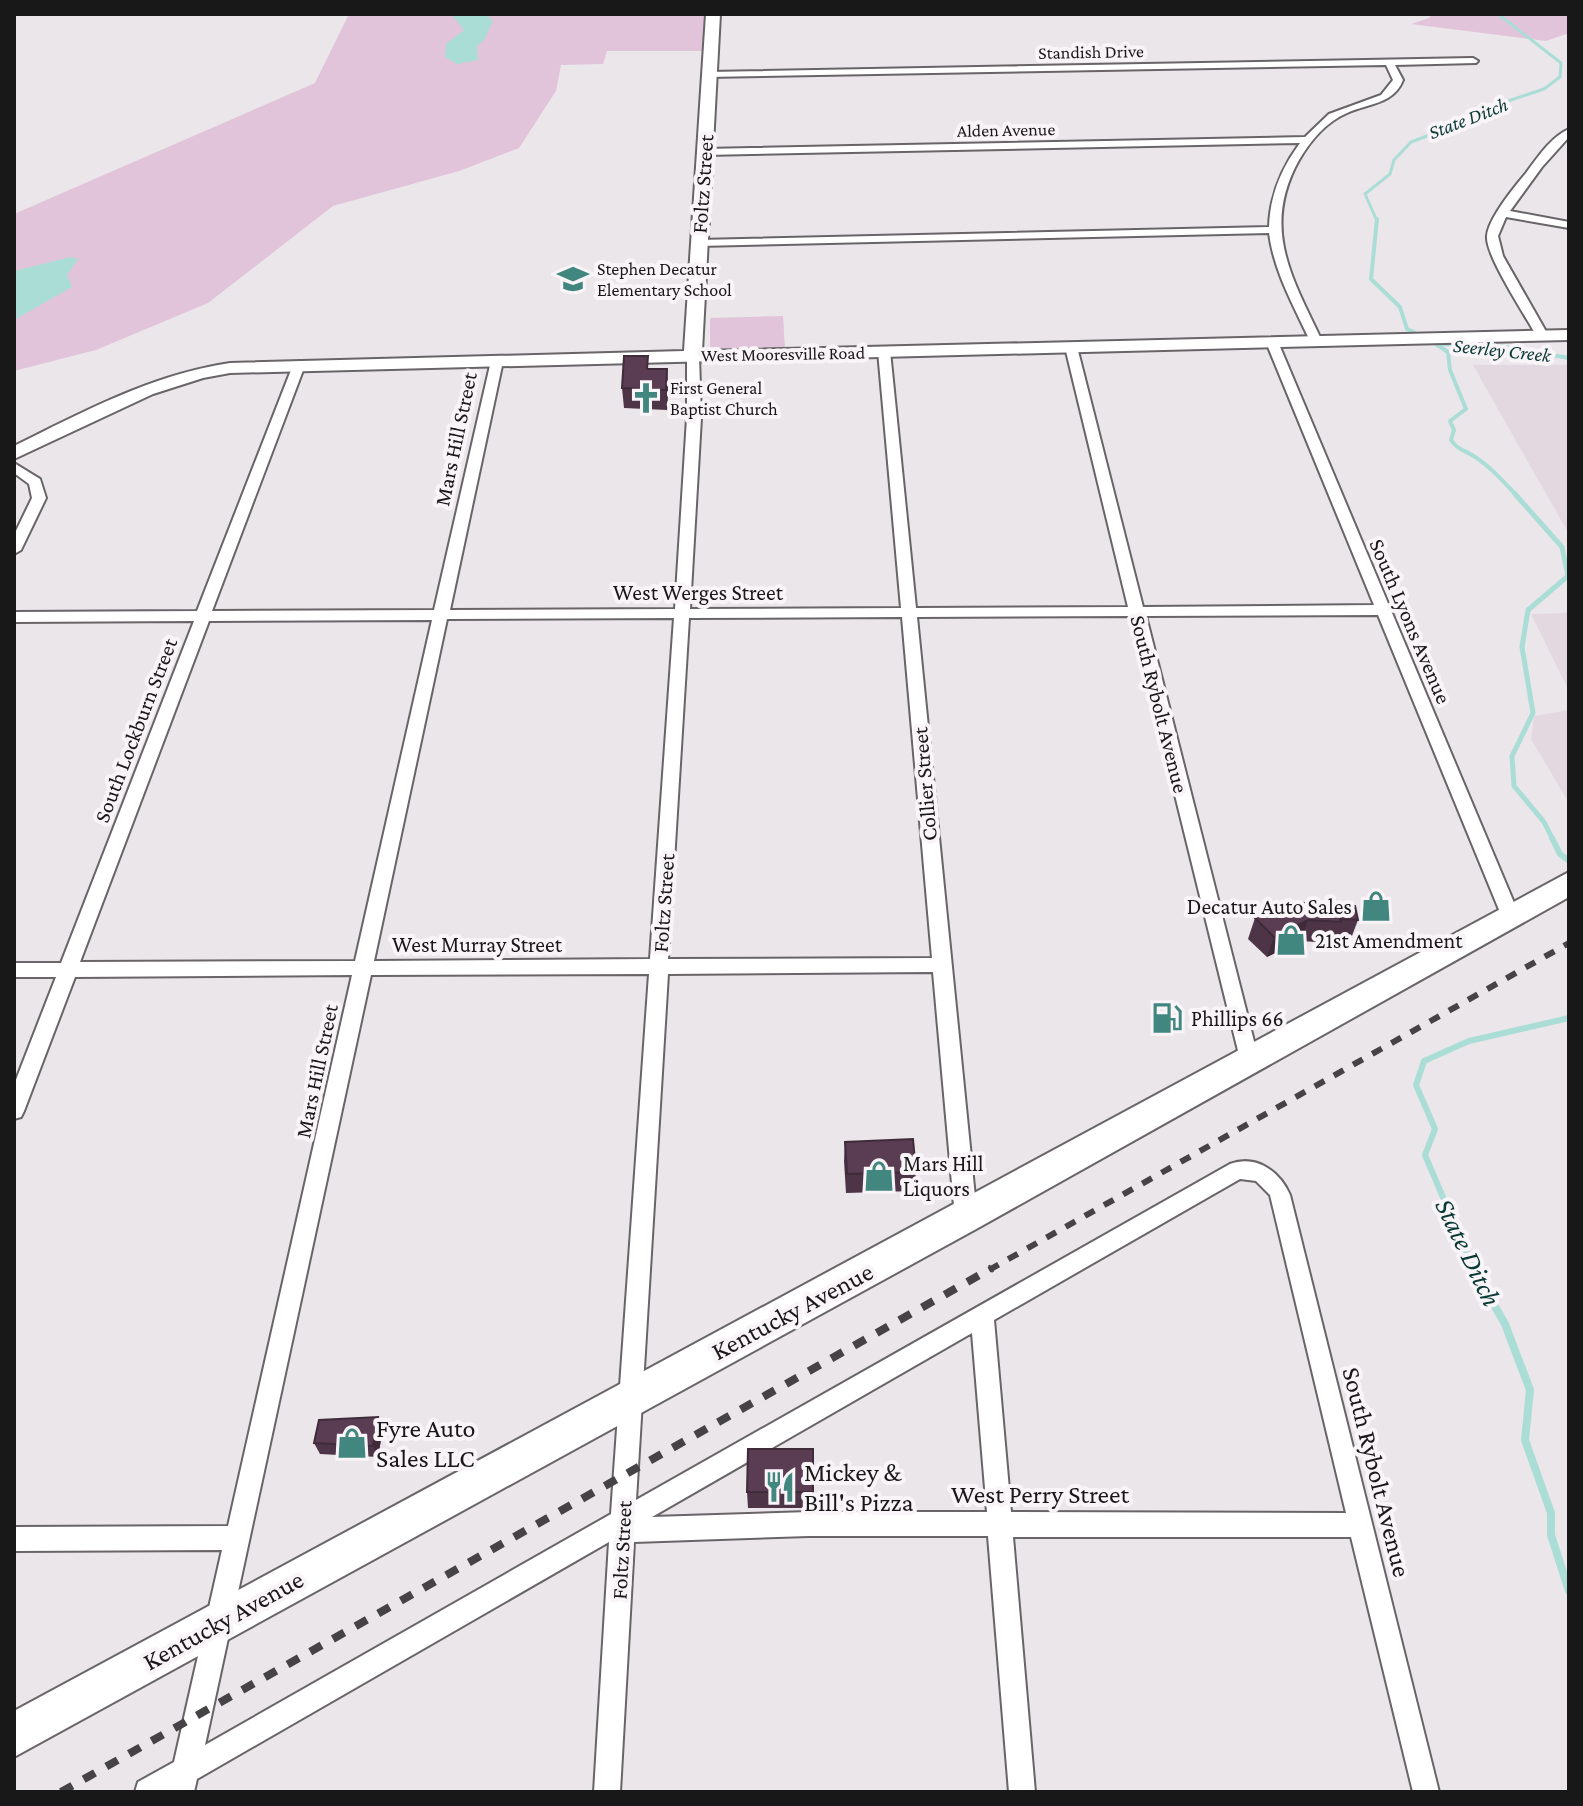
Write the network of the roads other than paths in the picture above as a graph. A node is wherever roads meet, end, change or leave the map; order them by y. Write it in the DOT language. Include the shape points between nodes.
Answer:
graph roads {
  1 [pos="713,14"];
  2 [pos="1473,61"];
  3 [pos="1389,63"];
  4 [pos="709,75"];
  5 [pos="1569,132"];
  6 [pos="1308,140"];
  7 [pos="704,152"];
  8 [pos="1503,213"];
  9 [pos="1569,225"];
  10 [pos="1272,230"];
  11 [pos="699,243"];
  12 [pos="1542,335"];
  13 [pos="1569,335"];
  14 [pos="1316,341"];
  15 [pos="1272,342"];
  16 [pos="1071,347"];
  17 [pos="884,351"];
  18 [pos="693,356"];
  19 [pos="497,361"];
  20 [pos="299,365"];
  21 [pos="14,453"];
  22 [pos="14,467"];
  23 [pos="14,550"];
  24 [pos="1383,610"];
  25 [pos="1136,611"];
  26 [pos="908,613"];
  27 [pos="682,614"];
  28 [pos="441,615"];
  29 [pos="201,616"];
  30 [pos="14,617"];
  31 [pos="1568,884"];
  32 [pos="1511,917"];
  33 [pos="941,965"];
  34 [pos="659,967"];
  35 [pos="363,969"];
  36 [pos="14,970"];
  37 [pos="67,970"];
  38 [pos="1249,1061"];
  39 [pos="14,1111"];
  40 [pos="966,1217"];
  41 [pos="982,1314"];
  42 [pos="630,1398"];
  43 [pos="998,1523"];
  44 [pos="622,1524"];
  45 [pos="1361,1525"];
  46 [pos="237,1538"];
  47 [pos="14,1539"];
  48 [pos="216,1624"];
  49 [pos="14,1735"];
  50 [pos="184,1781"];
  51 [pos="148,1792"];
  52 [pos="607,1792"];
  53 [pos="1022,1792"];
  54 [pos="1426,1792"];
  1 -- 4 [label="main road, Foltz Street"];
  2 -- 3 [label="street, Standish Drive"];
  3 -- 4 [label="street, Standish Drive"];
  3 -- 6 [label="street" via="1398,80 1393,90 1335,114"];
  4 -- 7 [label="main road, Foltz Street"];
  5 -- 8 [label="street"];
  6 -- 7 [label="street, Alden Avenue"];
  6 -- 10 [label="street" via="1279,188"];
  7 -- 11 [label="main road, Foltz Street"];
  8 -- 9 [label="street"];
  8 -- 12 [label="street" via="1494,226 1493,246"];
  10 -- 11 [label="street"];
  10 -- 14 [label="street" via="1278,256"];
  11 -- 18 [label="main road, Foltz Street"];
  12 -- 13 [label="main road, West Mooresville Road"];
  12 -- 14 [label="main road, West Mooresville Road"];
  14 -- 15 [label="main road, West Mooresville Road"];
  15 -- 16 [label="main road, West Mooresville Road"];
  15 -- 24 [label="street, South Lyons Avenue"];
  16 -- 17 [label="main road, West Mooresville Road"];
  16 -- 25 [label="street, South Rybolt Avenue"];
  17 -- 18 [label="main road, West Mooresville Road"];
  17 -- 26 [label="street, Collier Street"];
  18 -- 19 [label="main road, West Mooresville Road"];
  18 -- 27 [label="street, Foltz Street"];
  19 -- 20 [label="main road, West Mooresville Road"];
  19 -- 28 [label="street, Mars Hill Street"];
  20 -- 21 [label="main road, West Mooresville Road" via="230,368 176,379"];
  20 -- 29 [label="street, South Lockburn Street"];
  22 -- 23 [label="street" via="33,480 39,498"];
  24 -- 25 [label="street, West Werges Street"];
  24 -- 32 [label="street, South Lyons Avenue"];
  25 -- 26 [label="street, West Werges Street"];
  25 -- 38 [label="street, South Rybolt Avenue"];
  26 -- 27 [label="street, West Werges Street"];
  26 -- 33 [label="street, Collier Street"];
  27 -- 28 [label="street, West Werges Street"];
  27 -- 34 [label="street, Foltz Street"];
  28 -- 29 [label="street, West Werges Street"];
  28 -- 35 [label="street, Mars Hill Street"];
  29 -- 30 [label="street, West Werges Street"];
  29 -- 37 [label="street, South Lockburn Street"];
  31 -- 32 [label="main road, Kentucky Avenue"];
  32 -- 38 [label="main road, Kentucky Avenue"];
  33 -- 34 [label="street, West Murray Street"];
  33 -- 40 [label="street, Collier Street"];
  34 -- 35 [label="street, West Murray Street"];
  34 -- 42 [label="street, Foltz Street"];
  35 -- 37 [label="street, West Murray Street"];
  35 -- 46 [label="street, Mars Hill Street"];
  36 -- 37 [label="street, West Murray Street"];
  37 -- 39 [label="street, South Lockburn Street"];
  38 -- 40 [label="main road, Kentucky Avenue"];
  40 -- 42 [label="main road, Kentucky Avenue"];
  41 -- 43 [label="street"];
  41 -- 44 [label="street"];
  41 -- 45 [label="street, South Rybolt Avenue" via="1237,1170 1261,1173 1280,1195"];
  42 -- 44 [label="street, Foltz Street"];
  42 -- 48 [label="main road, Kentucky Avenue"];
  43 -- 44 [label="street, West Perry Street"];
  43 -- 45 [label="street, West Perry Street"];
  43 -- 53 [label="street"];
  44 -- 50 [label="street"];
  44 -- 52 [label="street, Foltz Street"];
  45 -- 54 [label="street, South Rybolt Avenue"];
  46 -- 47 [label="street"];
  46 -- 48 [label="street, Mars Hill Street"];
  48 -- 49 [label="main road, Kentucky Avenue"];
  48 -- 50 [label="street, Mars Hill Street"];
  50 -- 51 [label="street"];
}
